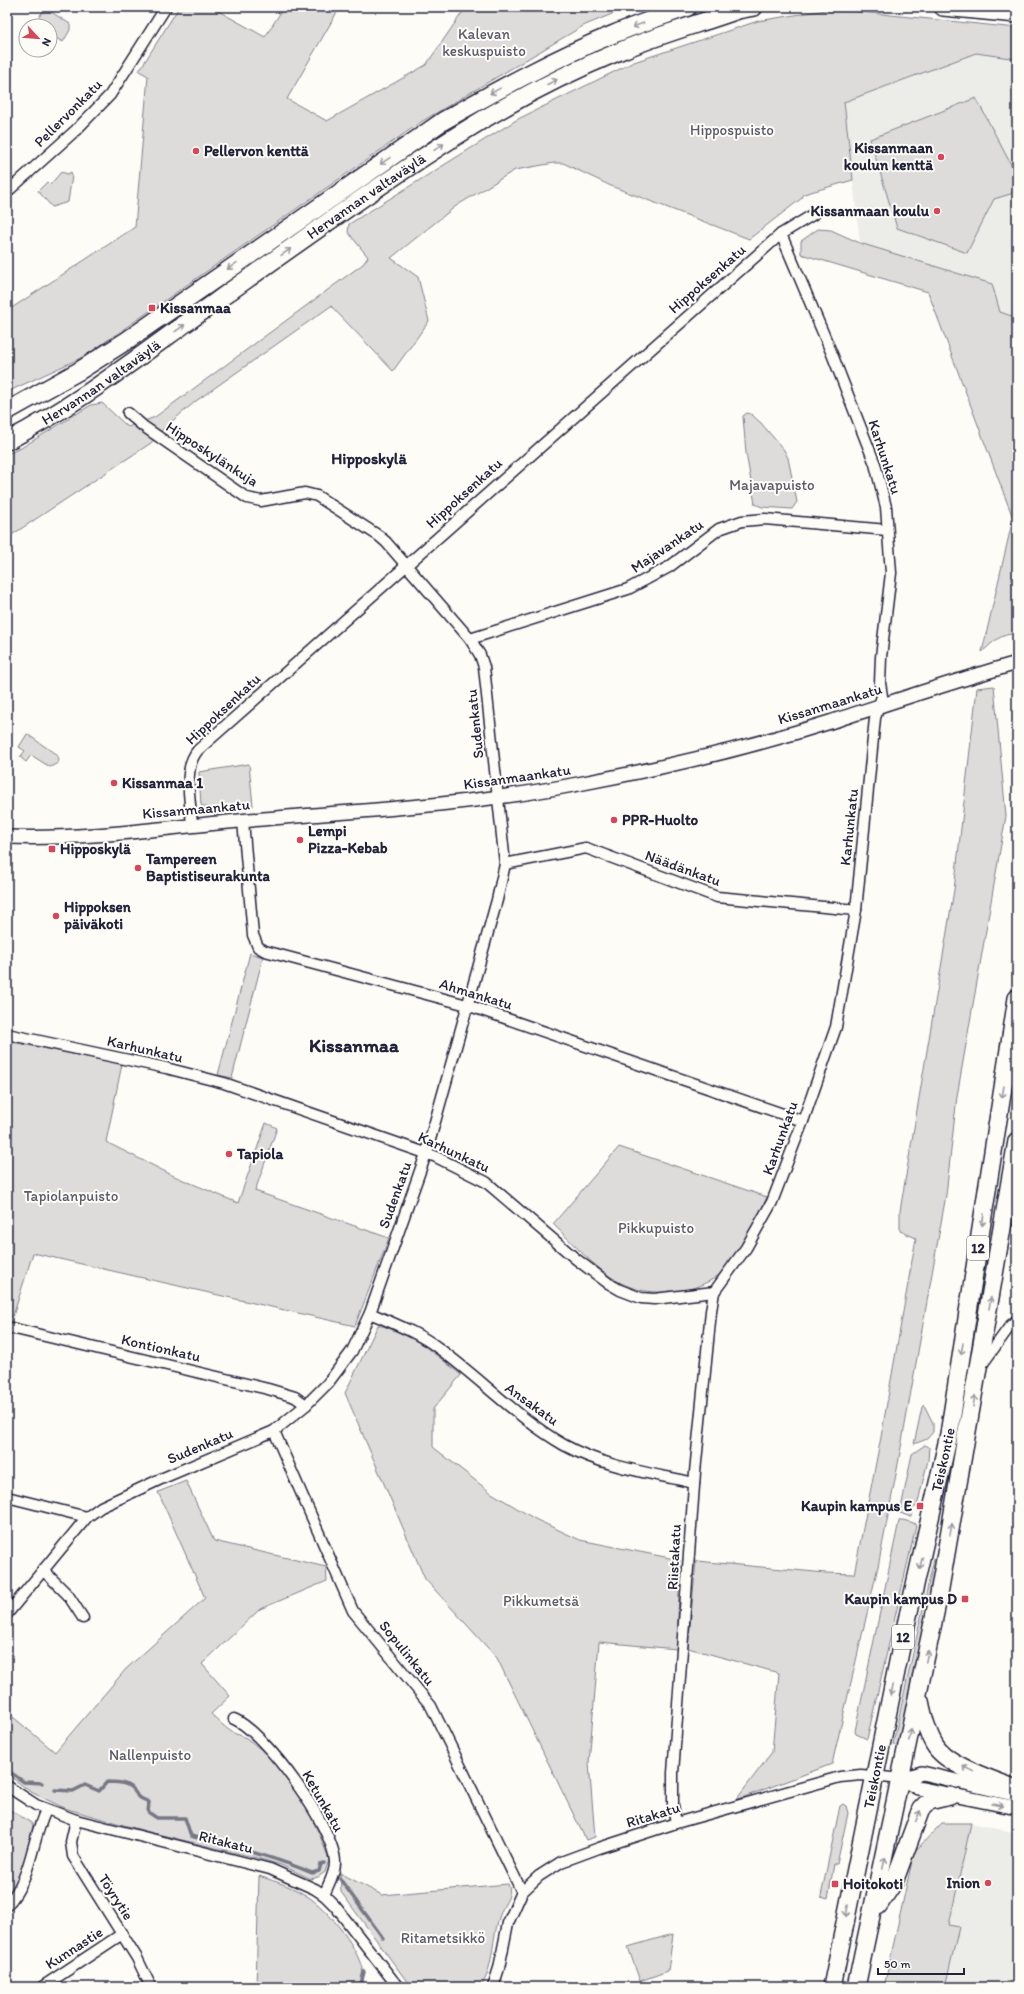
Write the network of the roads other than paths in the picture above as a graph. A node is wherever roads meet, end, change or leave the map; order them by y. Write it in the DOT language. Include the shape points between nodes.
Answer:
graph roads {
  1 [pos="166,7"];
  2 [pos="688,7"];
  3 [pos="754,7"];
  4 [pos="943,7"];
  5 [pos="1017,14"];
  6 [pos="7,192"];
  7 [pos="814,214"];
  8 [pos="781,234"];
  9 [pos="7,411"];
  10 [pos="128,413"];
  11 [pos="7,441"];
  12 [pos="887,530"];
  13 [pos="406,565"];
  14 [pos="470,639"];
  15 [pos="1017,663"];
  16 [pos="880,706"];
  17 [pos="498,798"];
  18 [pos="243,821"];
  19 [pos="192,826"];
  20 [pos="7,837"];
  21 [pos="504,864"];
  22 [pos="856,910"];
  23 [pos="1017,998"];
  24 [pos="467,1005"];
  25 [pos="7,1034"];
  26 [pos="803,1121"];
  27 [pos="1017,1141"];
  28 [pos="426,1154"];
  29 [pos="714,1292"];
  30 [pos="370,1313"];
  31 [pos="1017,1320"];
  32 [pos="7,1327"];
  33 [pos="979,1369"];
  34 [pos="306,1405"];
  35 [pos="274,1431"];
  36 [pos="694,1483"];
  37 [pos="7,1497"];
  38 [pos="87,1517"];
  39 [pos="43,1570"];
  40 [pos="7,1614"];
  41 [pos="83,1618"];
  42 [pos="919,1695"];
  43 [pos="234,1720"];
  44 [pos="874,1776"];
  45 [pos="902,1779"];
  46 [pos="7,1786"];
  47 [pos="1017,1789"];
  48 [pos="1017,1795"];
  49 [pos="950,1796"];
  50 [pos="1017,1808"];
  51 [pos="46,1810"];
  52 [pos="76,1820"];
  53 [pos="676,1823"];
  54 [pos="522,1892"];
  55 [pos="324,1895"];
  56 [pos="7,1905"];
  57 [pos="872,1914"];
  58 [pos="122,1934"];
  59 [pos="42,1987"];
  60 [pos="151,1987"];
  61 [pos="398,1987"];
  62 [pos="493,1987"];
  63 [pos="832,1987"];
  64 [pos="856,1987"];
  1 -- 6 [label="street, Pellervonkatu" via="110,95 76,130"];
  2 -- 9 [label="highway, Hervannan valtaväylä, one-way" via="613,34 559,59 497,90 444,121 126,341 79,371"];
  11 -- 3 [label="highway, Hervannan valtaväylä, one-way" via="95,389 353,205 507,105 621,50 738,10"];
  4 -- 5 [label="highway"];
  7 -- 8 [label="street, Hippoksenkatu"];
  8 -- 12 [label="street, Karhunkatu" via="875,464 886,507"];
  8 -- 13 [label="street, Hippoksenkatu"];
  10 -- 13 [label="street, Hipposkylänkuja" via="247,498 261,501 305,493 317,496 379,536"];
  12 -- 14 [label="street, Majavankatu" via="765,519 742,521 719,529 669,567 628,589"];
  12 -- 16 [label="street, Karhunkatu" via="891,573 881,657"];
  13 -- 14 [label="street, Sudenkatu"];
  13 -- 19 [label="street, Hippoksenkatu" via="196,753 189,776"];
  14 -- 17 [label="street, Sudenkatu" via="484,667"];
  15 -- 16 [label="street, Kissanmaankatu"];
  16 -- 17 [label="street, Kissanmaankatu" via="704,756 578,784"];
  16 -- 22 [label="street, Karhunkatu" via="875,718"];
  17 -- 18 [label="street, Kissanmaankatu"];
  17 -- 21 [label="street, Sudenkatu"];
  18 -- 19 [label="street, Kissanmaankatu"];
  18 -- 24 [label="street, Ahmankatu" via="253,935 258,947"];
  19 -- 20 [label="street, Kissanmaankatu" via="37,838"];
  21 -- 22 [label="street, Näädänkatu" via="586,848 717,897"];
  21 -- 24 [label="street, Sudenkatu" via="497,900"];
  22 -- 26 [label="street, Karhunkatu" via="836,1026"];
  23 -- 44 [label="highway, Teiskontie / 12, one-way" via="949,1434"];
  24 -- 26 [label="street, Ahmankatu"];
  24 -- 28 [label="street, Sudenkatu"];
  25 -- 28 [label="street, Karhunkatu" via="166,1068 224,1084"];
  26 -- 29 [label="street, Karhunkatu" via="772,1202 746,1248"];
  33 -- 27 [label="highway, Teiskontie / 12, one-way"];
  28 -- 29 [label="street, Karhunkatu" via="461,1168 486,1182 576,1259 620,1290 641,1298 654,1299"];
  28 -- 30 [label="street, Sudenkatu"];
  29 -- 36 [label="street, Riistakatu"];
  30 -- 34 [label="street, Sudenkatu" via="348,1356 328,1383"];
  30 -- 36 [label="street, Ansakatu" via="437,1347 534,1426 564,1445 623,1468"];
  31 -- 33 [label="street"];
  32 -- 34 [label="street, Kontionkatu" via="268,1389 295,1397"];
  42 -- 33 [label="highway, Teiskontie / 12, one-way"];
  34 -- 35 [label="street, Sudenkatu"];
  35 -- 38 [label="street, Sudenkatu" via="163,1478 101,1507"];
  35 -- 54 [label="street, Sopulinkatu" via="353,1611 431,1706"];
  36 -- 53 [label="street, Riistakatu" via="673,1773"];
  37 -- 38 [label="street"];
  38 -- 39 [label="street, Sudenkatu"];
  39 -- 40 [label="street, Sudenkatu"];
  39 -- 41 [label="street" via="68,1595"];
  45 -- 42 [label="highway, Teiskontie / 12, one-way"];
  47 -- 42 [label="highway, one-way" via="966,1768 936,1748 928,1731"];
  43 -- 55 [label="street, Ketunkatu" via="246,1726 284,1768 310,1802 335,1858 334,1869"];
  44 -- 45 [label="street, Ritakatu"];
  44 -- 53 [label="street, Ritakatu" via="840,1777"];
  44 -- 63 [label="highway, Teiskontie / 12, one-way"];
  45 -- 48 [label="street" via="922,1773"];
  45 -- 49 [label="street" via="918,1788"];
  57 -- 45 [label="highway, Teiskontie / 12, one-way"];
  46 -- 51 [label="street, Ritakatu"];
  49 -- 50 [label="street, one-way"];
  57 -- 49 [label="highway, one-way" via="894,1882 921,1809 929,1801"];
  51 -- 52 [label="street, Ritakatu"];
  51 -- 56 [label="street" via="40,1822 26,1875"];
  52 -- 55 [label="street, Ritakatu" via="254,1864 287,1875"];
  52 -- 58 [label="street, Töyrytie" via="70,1842 73,1856"];
  53 -- 54 [label="street, Ritakatu" via="561,1862 539,1876"];
  54 -- 62 [label="street, Ritakatu" via="508,1923 500,1968"];
  55 -- 61 [label="street, Ritakatu"];
  57 -- 64 [label="highway, Teiskontie / 12"];
  58 -- 59 [label="street, Kunnastie"];
  58 -- 60 [label="street, Töyrytie"];
}
